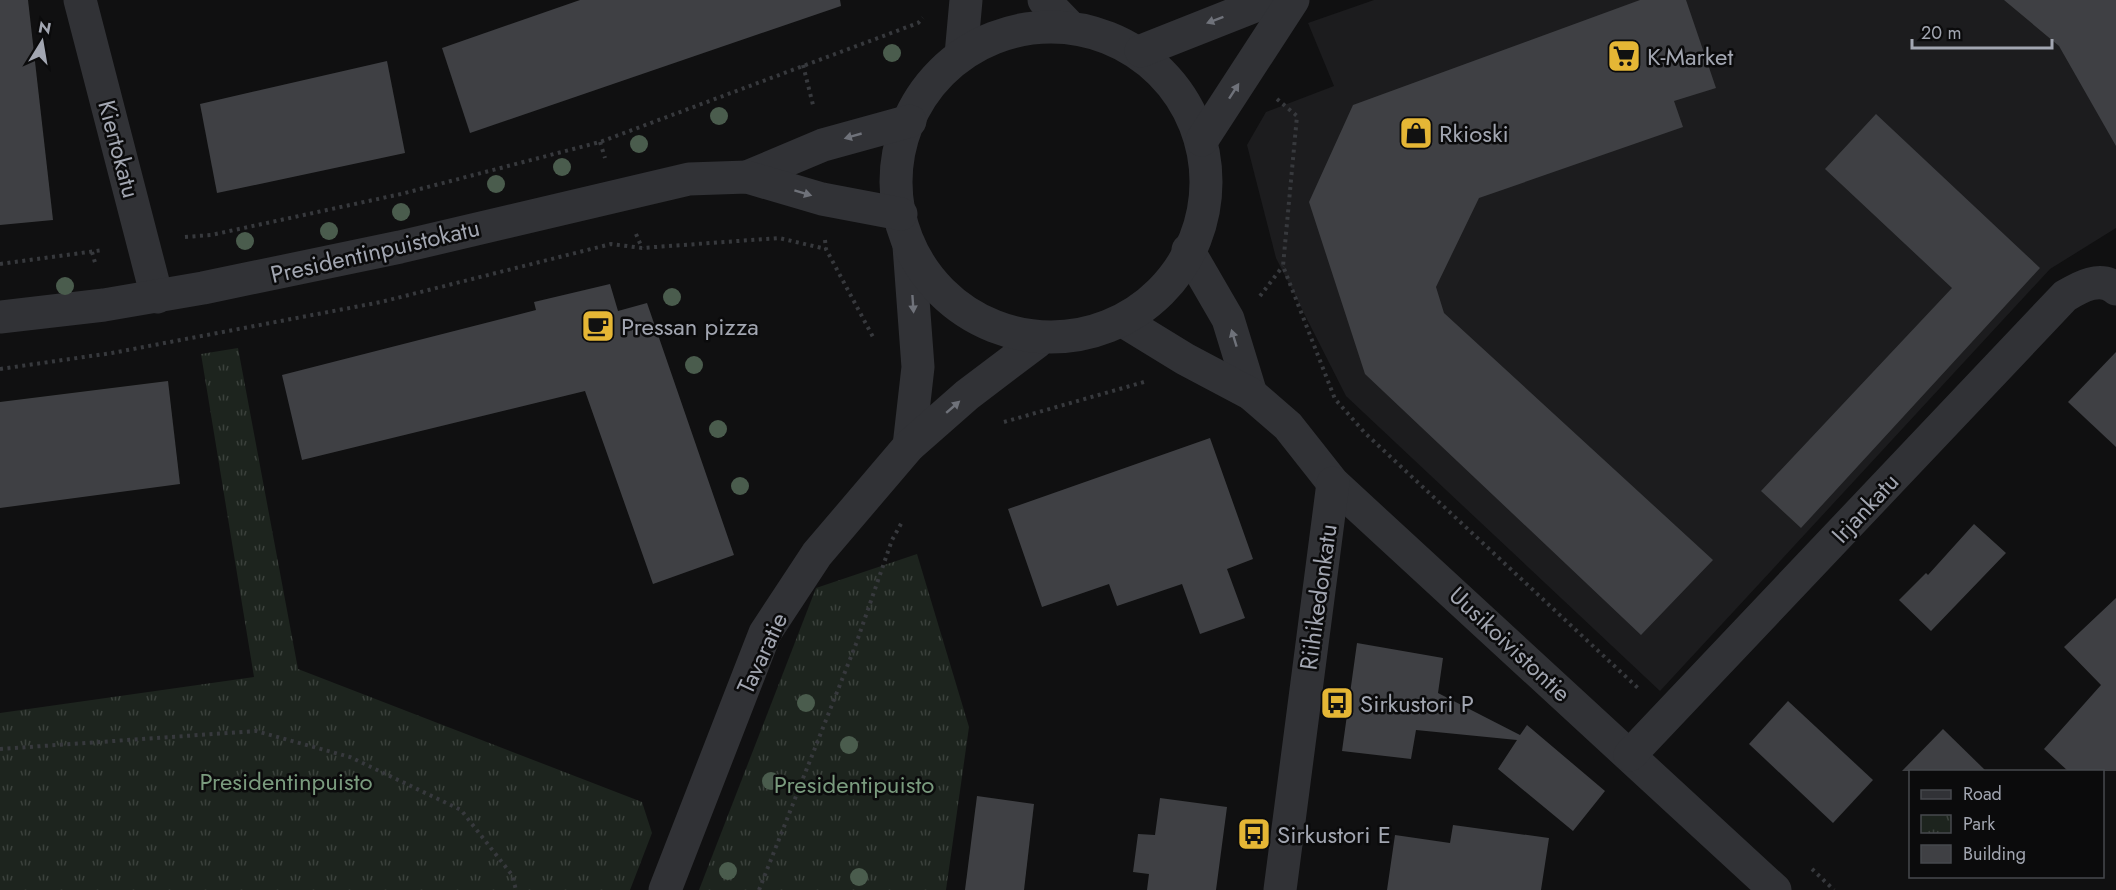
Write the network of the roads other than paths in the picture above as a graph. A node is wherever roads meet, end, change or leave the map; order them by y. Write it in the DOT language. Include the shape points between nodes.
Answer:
graph roads {
  1 [pos="80,0"];
  2 [pos="966,0"];
  3 [pos="1044,0"];
  4 [pos="1270,0"];
  5 [pos="1293,0"];
  6 [pos="1069,27"];
  7 [pos="1141,51"];
  8 [pos="961,55"];
  9 [pos="910,121"];
  10 [pos="1202,140"];
  11 [pos="747,177"];
  12 [pos="901,214"];
  13 [pos="909,246"];
  14 [pos="1188,250"];
  15 [pos="2114,287"];
  16 [pos="157,297"];
  17 [pos="0,317"];
  18 [pos="1123,321"];
  19 [pos="1037,342"];
  20 [pos="1251,393"];
  21 [pos="909,446"];
  22 [pos="1334,483"];
  23 [pos="1630,755"];
  24 [pos="665,890"];
  25 [pos="1280,890"];
  26 [pos="1775,890"];
  1 -- 16 [label="street, Kiertokatu"];
  2 -- 8 [label="street"];
  3 -- 6 [label="street"];
  4 -- 7 [label="street, one-way"];
  10 -- 5 [label="street, one-way"];
  6 -- 7 [label="street" via="1106,34"];
  6 -- 8 [label="street" via="1017,30"];
  7 -- 10 [label="street" via="1184,94"];
  8 -- 9 [label="street" via="925,95"];
  9 -- 11 [label="street, Presidentinpuistokatu, one-way" via="823,145"];
  9 -- 12 [label="street" via="896,172"];
  10 -- 14 [label="street" via="1204,198"];
  11 -- 12 [label="street, Presidentinpuistokatu, one-way" via="822,199"];
  11 -- 16 [label="street, Presidentinpuistokatu" via="689,179 400,247"];
  12 -- 13 [label="street"];
  13 -- 19 [label="street" via="937,291 978,320"];
  13 -- 21 [label="street, one-way" via="918,367"];
  14 -- 18 [label="street" via="1160,290"];
  20 -- 14 [label="street, one-way" via="1228,319"];
  15 -- 23 [label="street, Irjankatu" via="2088,283 2065,296"];
  16 -- 17 [label="street, Presidentinpuistokatu"];
  18 -- 19 [label="street" via="1084,334"];
  18 -- 20 [label="street, Uusikoivistontie"];
  21 -- 19 [label="street, Tavaratie, one-way" via="967,395"];
  20 -- 22 [label="street, Uusikoivistontie" via="1288,426"];
  21 -- 24 [label="street, Tavaratie" via="817,554 765,633"];
  22 -- 23 [label="street, Uusikoivistontie"];
  22 -- 25 [label="street, Riihikedonkatu"];
  23 -- 26 [label="street, Uusikoivistontie"];
}
